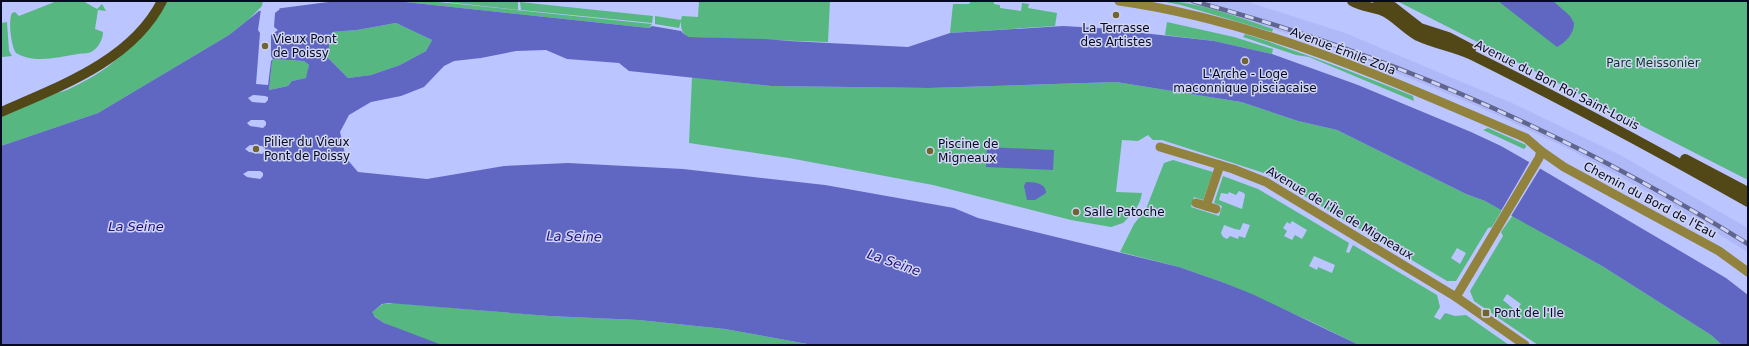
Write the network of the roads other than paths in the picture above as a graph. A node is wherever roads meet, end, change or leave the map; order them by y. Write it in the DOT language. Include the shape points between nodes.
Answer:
graph roads {
  1 [pos="162,1"];
  2 [pos="1118,1"];
  3 [pos="1352,1"];
  4 [pos="1378,1"];
  5 [pos="56,88"];
  6 [pos="1,107"];
  7 [pos="1,112"];
  8 [pos="1160,147"];
  9 [pos="1540,155"];
  10 [pos="1220,165"];
  11 [pos="1748,192"];
  12 [pos="1748,202"];
  13 [pos="1196,203"];
  14 [pos="1206,206"];
  15 [pos="1216,209"];
  16 [pos="1748,272"];
  17 [pos="1456,297"];
  18 [pos="1525,345"];
  1 -- 5 [label="main road" via="150,20 123,48 84,74"];
  2 -- 9 [label="street, Avenue Émile Zola" via="1238,26 1360,68 1526,138"];
  3 -- 12 [label="main road, Avenue du Bon Roi Saint-Louis" via="1392,16 1420,37 1468,53 1498,68"];
  4 -- 11 [label="main road, Avenue du Bon Roi Saint-Louis" via="1393,7 1420,28 1456,40"];
  5 -- 6 [label="main road"];
  5 -- 7 [label="main road"];
  8 -- 10 [label="street, Avenue de l'Île de Migneaux"];
  9 -- 16 [label="street, Chemin du Bord de l'Eau" via="1719,251"];
  9 -- 17 [label="street"];
  10 -- 14 [label="street"];
  10 -- 17 [label="street, Avenue de l'Île de Migneaux" via="1266,182"];
  13 -- 14 [label="street"];
  14 -- 15 [label="street"];
  17 -- 18 [label="street, Avenue de l'Île de Migneaux"];
}
